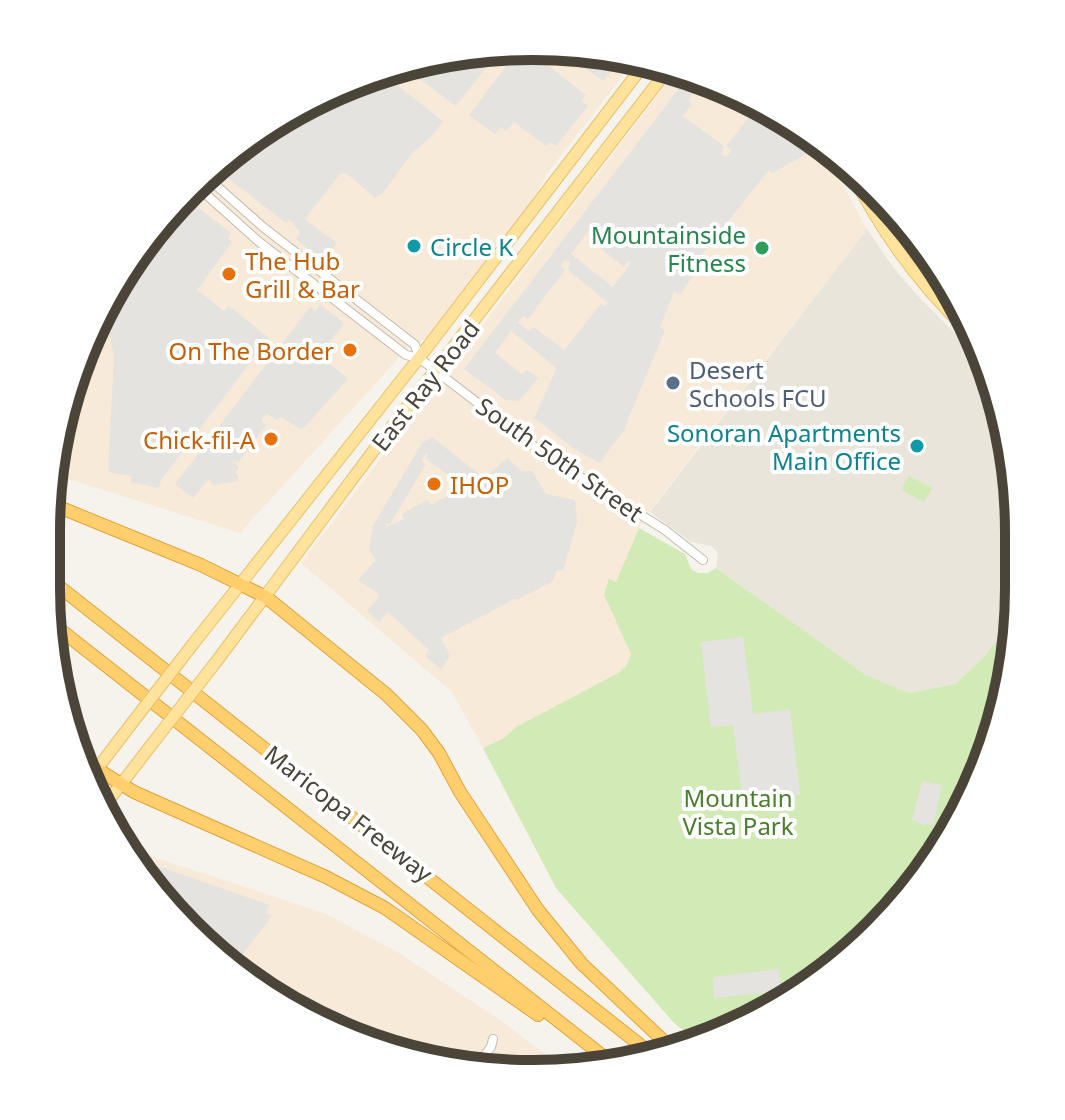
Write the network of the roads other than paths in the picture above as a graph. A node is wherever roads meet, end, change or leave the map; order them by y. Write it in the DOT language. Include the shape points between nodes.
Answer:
graph roads {
  1 [pos="639,72"];
  2 [pos="661,78"];
  3 [pos="214,184"];
  4 [pos="204,193"];
  5 [pos="866,197"];
  6 [pos="939,292"];
  7 [pos="935,297"];
  8 [pos="950,313"];
  9 [pos="427,365"];
  10 [pos="61,508"];
  11 [pos="703,560"];
  12 [pos="240,583"];
  13 [pos="60,587"];
  14 [pos="266,597"];
  15 [pos="62,631"];
  16 [pos="97,769"];
  17 [pos="121,784"];
  18 [pos="110,798"];
  19 [pos="493,1039"];
  20 [pos="664,1041"];
  21 [pos="643,1047"];
  22 [pos="599,1055"];
  23 [pos="601,1055"];
  24 [pos="483,1057"];
  1 -- 9 [label="main road, East Ray Road"];
  2 -- 9 [label="main road, East Ray Road"];
  3 -- 9 [label="street, South 50th Street" via="415,345"];
  4 -- 9 [label="street, South 50th Street" via="258,241 406,355"];
  5 -- 7 [label="main road"];
  6 -- 7 [label="street"];
  7 -- 8 [label="main road"];
  9 -- 11 [label="street, South 50th Street" via="547,456"];
  9 -- 12 [label="main road, East Ray Road"];
  9 -- 14 [label="main road, East Ray Road"];
  10 -- 12 [label="highway"];
  12 -- 14 [label="highway"];
  12 -- 16 [label="main road, East Ray Road, bridge"];
  13 -- 21 [label="highway, Maricopa Freeway"];
  14 -- 17 [label="main road, East Ray Road, bridge"];
  14 -- 20 [label="highway" via="422,730 538,910 582,964"];
  15 -- 23 [label="highway, Maricopa Freeway"];
  16 -- 17 [label="highway"];
  17 -- 18 [label="main road, East Ray Road"];
  17 -- 22 [label="highway" via="385,908"];
  19 -- 24 [label="street"];
}
